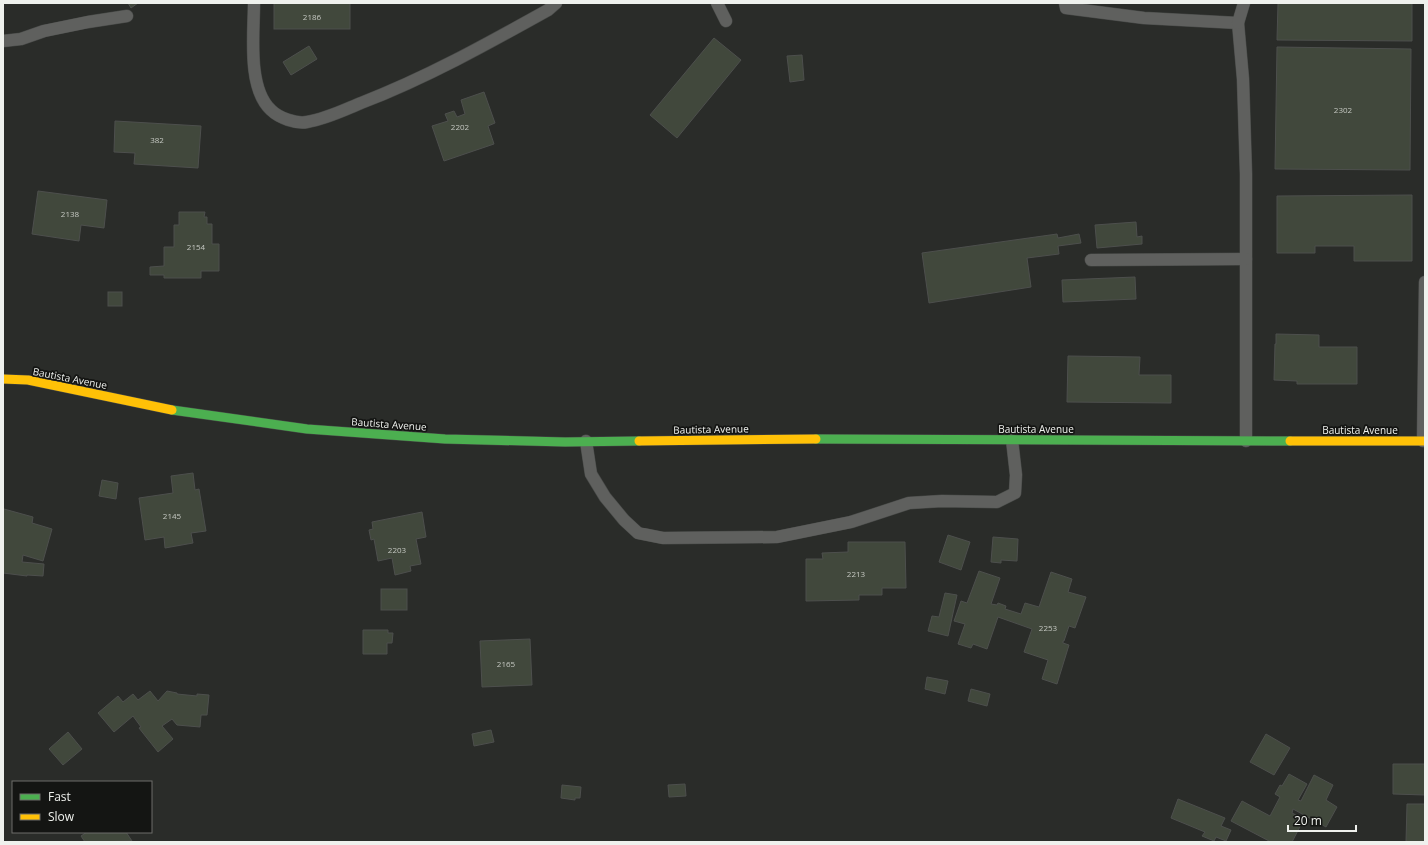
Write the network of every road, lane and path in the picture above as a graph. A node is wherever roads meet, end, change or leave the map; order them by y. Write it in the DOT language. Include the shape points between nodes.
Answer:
graph roads {
  1 [pos="254,3"];
  2 [pos="556,3"];
  3 [pos="717,3"];
  4 [pos="1064,3"];
  5 [pos="1244,3"];
  6 [pos="127,16"];
  7 [pos="726,21"];
  8 [pos="1238,23"];
  9 [pos="3,41"];
  10 [pos="1246,259"];
  11 [pos="1091,260"];
  12 [pos="1425,282"];
  13 [pos="3,379"];
  14 [pos="1012,440"];
  15 [pos="586,441"];
  16 [pos="1246,441"];
  17 [pos="1424,441"];
  1 -- 2 [label="lane" via="254,72 260,96 271,111 288,120 306,123 395,90 472,52 548,10"];
  3 -- 7 [label="lane"];
  4 -- 8 [label="lane" via="1066,8 1144,18"];
  5 -- 8 [label="lane"];
  6 -- 9 [label="lane"];
  8 -- 10 [label="lane" via="1244,87"];
  10 -- 11 [label="lane"];
  10 -- 16 [label="lane"];
  12 -- 17 [label="lane"];
  13 -- 15 [label="street, Bautista Avenue" via="28,380 174,410 307,429 446,439"];
  14 -- 15 [label="street, Bautista Avenue"];
  14 -- 15 [label="lane" via="1016,474 1015,492 997,502 909,503 851,522 777,537 663,538 638,532 605,498 591,474"];
  14 -- 16 [label="street, Bautista Avenue"];
  16 -- 17 [label="street, Bautista Avenue"];
}
